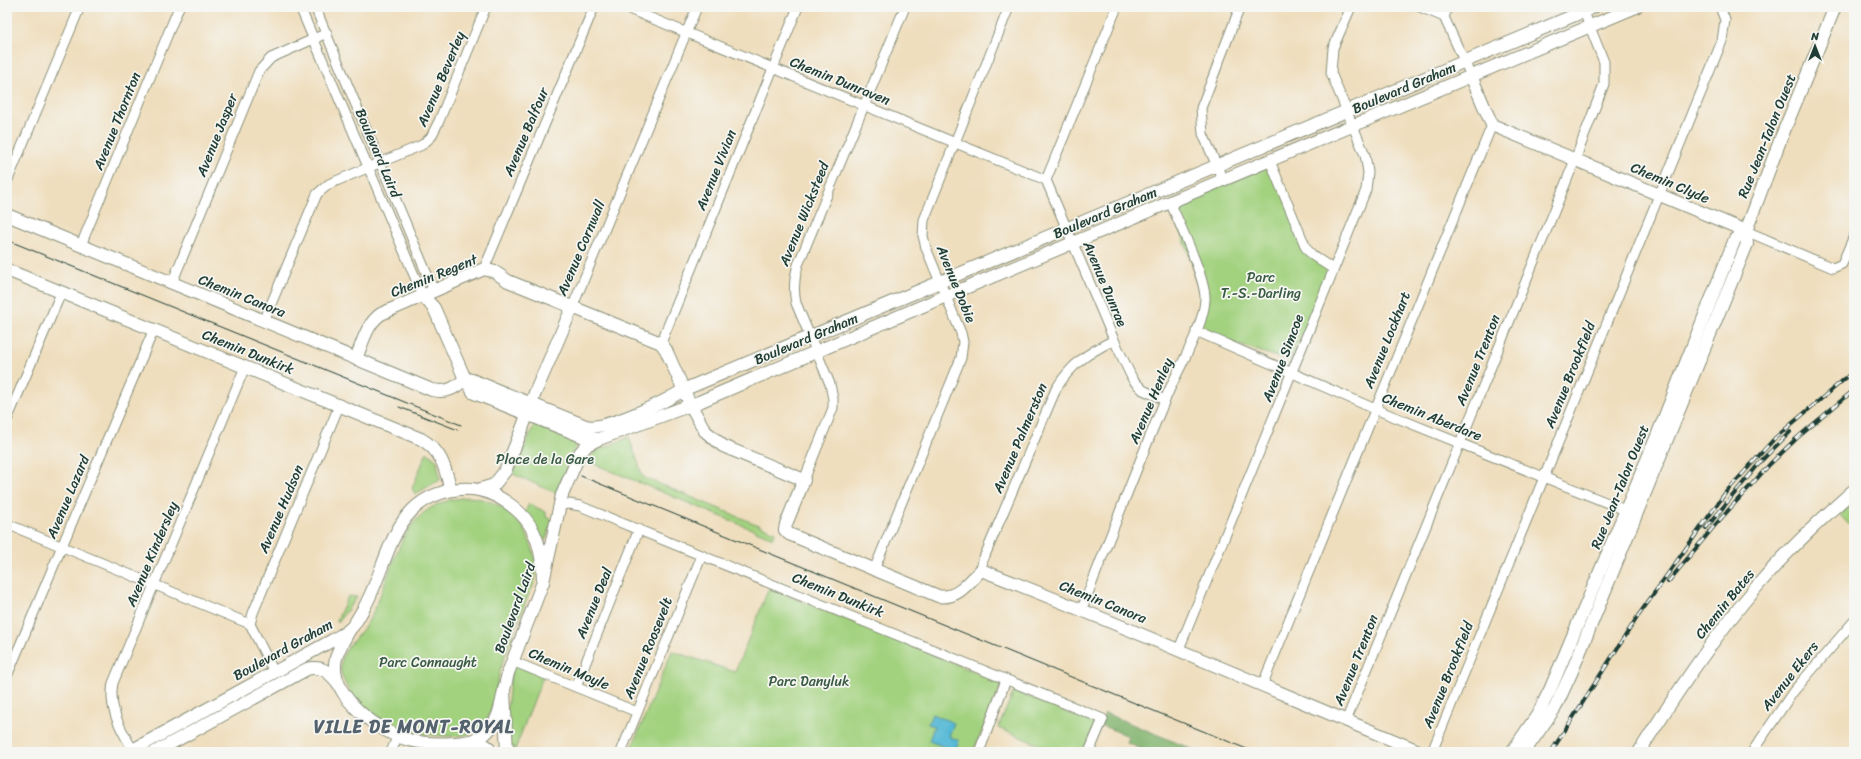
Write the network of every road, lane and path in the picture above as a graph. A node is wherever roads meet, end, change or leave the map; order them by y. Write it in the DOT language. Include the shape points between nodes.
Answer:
graph roads {
  1 [pos="80,7"];
  2 [pos="179,7"];
  3 [pos="300,7"];
  4 [pos="315,7"];
  5 [pos="486,7"];
  6 [pos="594,7"];
  7 [pos="624,7"];
  8 [pos="697,7"];
  9 [pos="798,7"];
  10 [pos="905,7"];
  11 [pos="1009,7"];
  12 [pos="1117,7"];
  13 [pos="1240,7"];
  14 [pos="1351,7"];
  15 [pos="1420,7"];
  16 [pos="1448,7"];
  17 [pos="1636,7"];
  18 [pos="1720,7"];
  19 [pos="1835,7"];
  20 [pos="1587,8"];
  21 [pos="1444,17"];
  22 [pos="1590,26"];
  23 [pos="687,33"];
  24 [pos="327,34"];
  25 [pos="313,39"];
  26 [pos="1464,61"];
  27 [pos="773,69"];
  28 [pos="1471,76"];
  29 [pos="864,105"];
  30 [pos="1347,110"];
  31 [pos="1492,125"];
  32 [pos="1354,126"];
  33 [pos="956,143"];
  34 [pos="1575,160"];
  35 [pos="1270,161"];
  36 [pos="380,163"];
  37 [pos="1217,166"];
  38 [pos="368,168"];
  39 [pos="1046,180"];
  40 [pos="1223,180"];
  41 [pos="7,182"];
  42 [pos="1659,195"];
  43 [pos="1170,202"];
  44 [pos="7,215"];
  45 [pos="1066,229"];
  46 [pos="1746,231"];
  47 [pos="1854,236"];
  48 [pos="1073,244"];
  49 [pos="81,246"];
  50 [pos="484,269"];
  51 [pos="1333,269"];
  52 [pos="7,270"];
  53 [pos="940,282"];
  54 [pos="172,283"];
  55 [pos="434,291"];
  56 [pos="61,293"];
  57 [pos="423,296"];
  58 [pos="946,296"];
  59 [pos="434,308"];
  60 [pos="572,308"];
  61 [pos="264,321"];
  62 [pos="154,329"];
  63 [pos="1196,331"];
  64 [pos="811,337"];
  65 [pos="1114,340"];
  66 [pos="661,343"];
  67 [pos="816,350"];
  68 [pos="356,359"];
  69 [pos="246,367"];
  70 [pos="1291,374"];
  71 [pos="465,379"];
  72 [pos="684,390"];
  73 [pos="1165,400"];
  74 [pos="690,404"];
  75 [pos="339,406"];
  76 [pos="530,409"];
  77 [pos="1375,409"];
  78 [pos="7,420"];
  79 [pos="585,432"];
  80 [pos="599,439"];
  81 [pos="1460,444"];
  82 [pos="580,454"];
  83 [pos="1544,478"];
  84 [pos="804,480"];
  85 [pos="481,489"];
  86 [pos="451,490"];
  87 [pos="1854,490"];
  88 [pos="561,500"];
  89 [pos="1631,513"];
  90 [pos="7,524"];
  91 [pos="639,529"];
  92 [pos="62,548"];
  93 [pos="702,555"];
  94 [pos="874,570"];
  95 [pos="981,570"];
  96 [pos="543,582"];
  97 [pos="154,585"];
  98 [pos="1082,609"];
  99 [pos="1854,621"];
  100 [pos="250,624"];
  101 [pos="351,628"];
  102 [pos="1179,649"];
  103 [pos="512,661"];
  104 [pos="274,672"];
  105 [pos="7,676"];
  106 [pos="1006,680"];
  107 [pos="338,684"];
  108 [pos="1262,686"];
  109 [pos="576,687"];
  110 [pos="504,690"];
  111 [pos="637,712"];
  112 [pos="1346,721"];
  113 [pos="398,735"];
  114 [pos="477,740"];
  115 [pos="132,751"];
  116 [pos="155,752"];
  117 [pos="391,752"];
  118 [pos="490,752"];
  119 [pos="507,752"];
  120 [pos="621,752"];
  121 [pos="979,752"];
  122 [pos="1089,752"];
  123 [pos="1421,752"];
  124 [pos="1432,752"];
  125 [pos="1512,752"];
  126 [pos="1524,752"];
  127 [pos="1639,752"];
  128 [pos="1752,752"];
  1 -- 41 [label="street"];
  2 -- 49 [label="street, Avenue Thornton"];
  3 -- 25 [label="street, Boulevard Laird"];
  4 -- 24 [label="street, Boulevard Laird"];
  5 -- 36 [label="street, Avenue Beverley" via="440,121 431,136 422,145"];
  6 -- 50 [label="street, Avenue Balfour"];
  7 -- 23 [label="street, Chemin Dunraven"];
  8 -- 23 [label="street, Avenue Cornwall"];
  9 -- 27 [label="street, Avenue Vivian"];
  10 -- 29 [label="street, Avenue Wicksteed"];
  11 -- 33 [label="street, Avenue Dobie"];
  12 -- 39 [label="street"];
  13 -- 37 [label="street" via="1201,108 1204,134"];
  14 -- 30 [label="street, Avenue Simcoe" via="1333,48 1331,62 1331,73"];
  15 -- 21 [label="street"];
  16 -- 21 [label="street"];
  17 -- 22 [label="street, Boulevard Graham"];
  18 -- 42 [label="street, Avenue Brookfield" via="1725,20 1722,41"];
  19 -- 46 [label="street, Rue Jean-Talon Ouest"];
  20 -- 22 [label="street, Avenue Trenton"];
  20 -- 26 [label="street, Boulevard Graham"];
  21 -- 26 [label="street"];
  22 -- 28 [label="street, Boulevard Graham"];
  22 -- 34 [label="street, Avenue Trenton" via="1604,62 1604,84"];
  23 -- 27 [label="street, Chemin Dunraven"];
  23 -- 60 [label="street, Avenue Cornwall"];
  24 -- 25 [label="street, Avenue Jasper"];
  24 -- 36 [label="street, Boulevard Laird"];
  25 -- 38 [label="street, Boulevard Laird"];
  25 -- 54 [label="street, Avenue Jasper" via="271,58 259,71"];
  26 -- 28 [label="street"];
  26 -- 30 [label="street, Boulevard Graham"];
  27 -- 29 [label="street, Chemin Dunraven"];
  27 -- 66 [label="street, Avenue Vivian"];
  28 -- 31 [label="street"];
  28 -- 32 [label="street, Boulevard Graham"];
  29 -- 33 [label="street, Chemin Dunraven"];
  29 -- 64 [label="street, Avenue Wicksteed" via="794,278 796,303"];
  30 -- 32 [label="street, Avenue Simcoe"];
  30 -- 37 [label="street, Boulevard Graham"];
  31 -- 34 [label="street, Chemin Clyde"];
  31 -- 77 [label="street, Avenue Lockhart"];
  32 -- 35 [label="street, Boulevard Graham"];
  32 -- 51 [label="street, Avenue Simcoe" via="1365,155 1368,180"];
  33 -- 39 [label="street, Chemin Dunraven"];
  33 -- 53 [label="street, Avenue Dobie" via="924,220 923,236 926,248"];
  34 -- 42 [label="street, Chemin Clyde"];
  34 -- 81 [label="street, Avenue Trenton"];
  35 -- 40 [label="street, Boulevard Graham"];
  35 -- 51 [label="street" via="1306,248"];
  36 -- 38 [label="street, Avenue Beverley"];
  36 -- 55 [label="street, Boulevard Laird"];
  37 -- 40 [label="street"];
  37 -- 45 [label="street, Boulevard Graham"];
  38 -- 57 [label="street, Boulevard Laird"];
  38 -- 61 [label="street, Avenue Beverley" via="329,184 317,194"];
  39 -- 45 [label="street, Avenue Dunrae"];
  40 -- 43 [label="street, Boulevard Graham"];
  42 -- 46 [label="street, Chemin Clyde"];
  42 -- 83 [label="street, Avenue Brookfield"];
  43 -- 48 [label="street, Boulevard Graham"];
  43 -- 63 [label="street, Avenue Henley" via="1203,286 1204,307"];
  44 -- 49 [label="street, Chemin Canora"];
  45 -- 48 [label="street, Avenue Dunrae"];
  45 -- 53 [label="street, Boulevard Graham"];
  46 -- 47 [label="street, Chemin Clyde" via="1828,266 1837,267 1842,264"];
  46 -- 89 [label="street, Rue Jean-Talon Ouest" via="1735,239"];
  48 -- 58 [label="street, Boulevard Graham"];
  48 -- 65 [label="street, Avenue Dunrae"];
  49 -- 54 [label="street, Chemin Canora"];
  50 -- 55 [label="street, Chemin Regent"];
  50 -- 60 [label="street, Chemin Regent"];
  51 -- 70 [label="street, Avenue Simcoe"];
  52 -- 56 [label="street, Chemin Dunkirk"];
  53 -- 58 [label="street, Avenue Dobie"];
  53 -- 64 [label="street, Boulevard Graham"];
  54 -- 61 [label="street, Chemin Canora"];
  55 -- 57 [label="street, Chemin Regent"];
  55 -- 59 [label="street, Boulevard Laird"];
  56 -- 62 [label="street, Chemin Dunkirk"];
  56 -- 78 [label="street"];
  57 -- 59 [label="street, Boulevard Laird"];
  57 -- 68 [label="street, Chemin Regent" via="375,318"];
  58 -- 67 [label="street, Boulevard Graham"];
  58 -- 94 [label="street, Avenue Dobie" via="961,333 961,358"];
  59 -- 71 [label="street, Boulevard Laird"];
  60 -- 66 [label="street, Chemin Regent"];
  60 -- 76 [label="street, Avenue Cornwall"];
  61 -- 68 [label="street, Chemin Canora"];
  62 -- 69 [label="street, Chemin Dunkirk"];
  62 -- 92 [label="street, Avenue Lazard"];
  63 -- 70 [label="street, Chemin Aberdare"];
  63 -- 73 [label="street, Avenue Henley"];
  64 -- 67 [label="street, Avenue Wicksteed"];
  64 -- 72 [label="street, Boulevard Graham"];
  65 -- 73 [label="street, Avenue Dunrae" via="1133,380 1143,390"];
  65 -- 95 [label="street, Avenue Palmerston" via="1086,355 1063,377 1056,389"];
  66 -- 72 [label="street"];
  67 -- 74 [label="street, Boulevard Graham"];
  67 -- 84 [label="street, Avenue Wicksteed" via="831,388 833,408"];
  68 -- 71 [label="street, Chemin Canora" via="440,392 455,388"];
  69 -- 75 [label="street, Chemin Dunkirk"];
  69 -- 97 [label="street, Avenue Kindersley"];
  70 -- 77 [label="street, Chemin Aberdare"];
  70 -- 102 [label="street, Avenue Simcoe"];
  71 -- 76 [label="street" via="474,393"];
  72 -- 74 [label="street"];
  72 -- 79 [label="street, Boulevard Graham" via="602,427"];
  73 -- 98 [label="street, Avenue Henley"];
  74 -- 80 [label="street, Boulevard Graham"];
  74 -- 84 [label="street" via="705,431 723,446"];
  75 -- 86 [label="street, Chemin Dunkirk" via="421,439 432,447 439,453 444,464"];
  75 -- 100 [label="street, Avenue Hudson"];
  76 -- 79 [label="street"];
  76 -- 85 [label="street, Avenue Cornwall, bridge" via="505,471 494,485"];
  77 -- 81 [label="street, Chemin Aberdare"];
  77 -- 108 [label="street, Avenue Lockhart"];
  79 -- 80 [label="street, Boulevard Graham"];
  79 -- 82 [label="street, Boulevard Laird"];
  80 -- 82 [label="street, Boulevard Laird" via="587,445"];
  81 -- 83 [label="street, Chemin Aberdare"];
  81 -- 112 [label="street, Avenue Trenton"];
  82 -- 88 [label="street, Boulevard Laird, bridge"];
  83 -- 89 [label="street, Chemin Aberdare"];
  83 -- 124 [label="street, Avenue Brookfield"];
  84 -- 94 [label="street, Avenue Wicksteed" via="786,524 785,530 788,534"];
  85 -- 86 [label="street, Boulevard Graham"];
  85 -- 96 [label="street, Boulevard Graham" via="506,502 525,517 542,554"];
  86 -- 101 [label="street, Boulevard Graham" via="427,500 403,520 396,531 370,598"];
  87 -- 127 [label="street, Chemin Bates" via="1759,584 1700,660"];
  88 -- 91 [label="street, Chemin Dunkirk"];
  88 -- 96 [label="street, Boulevard Laird"];
  89 -- 125 [label="street, Rue Jean-Talon Ouest" via="1550,690 1538,714"];
  89 -- 126 [label="street, Rue Jean-Talon Ouest" via="1565,686 1551,713"];
  90 -- 92 [label="street"];
  91 -- 93 [label="street, Chemin Dunkirk"];
  91 -- 109 [label="street, Avenue Deal"];
  92 -- 97 [label="street"];
  92 -- 105 [label="street, Avenue Lazard"];
  93 -- 106 [label="street, Chemin Dunkirk"];
  93 -- 111 [label="street, Avenue Roosevelt"];
  94 -- 95 [label="street" via="944,597 957,594"];
  95 -- 98 [label="street, Chemin Canora"];
  96 -- 103 [label="street, Boulevard Laird"];
  97 -- 100 [label="street"];
  97 -- 115 [label="street, Avenue Kindersley" via="112,690 113,713"];
  98 -- 102 [label="street, Chemin Canora"];
  99 -- 128 [label="street, Avenue Ekers" via="1793,692"];
  100 -- 104 [label="street"];
  101 -- 104 [label="street, Boulevard Graham"];
  101 -- 107 [label="street" via="336,659"];
  102 -- 108 [label="street, Chemin Canora"];
  103 -- 109 [label="street, Chemin Moyle"];
  103 -- 110 [label="street, Boulevard Laird"];
  104 -- 115 [label="street, Boulevard Graham"];
  106 -- 121 [label="street"];
  106 -- 122 [label="street, Chemin Dunkirk" via="1103,719"];
  107 -- 113 [label="street, Boulevard Graham" via="354,707 380,726"];
  107 -- 116 [label="street, Boulevard Graham" via="329,672 323,669 307,669"];
  108 -- 112 [label="street, Chemin Canora"];
  109 -- 111 [label="street, Chemin Moyle"];
  110 -- 114 [label="street" via="495,722 488,732"];
  110 -- 119 [label="street, Boulevard Laird"];
  111 -- 120 [label="street, Avenue Roosevelt"];
  112 -- 123 [label="street, Chemin Canora"];
  113 -- 114 [label="street, Boulevard Graham" via="420,742 442,744"];
  113 -- 117 [label="street"];
  114 -- 118 [label="street" via="488,747"];
}
